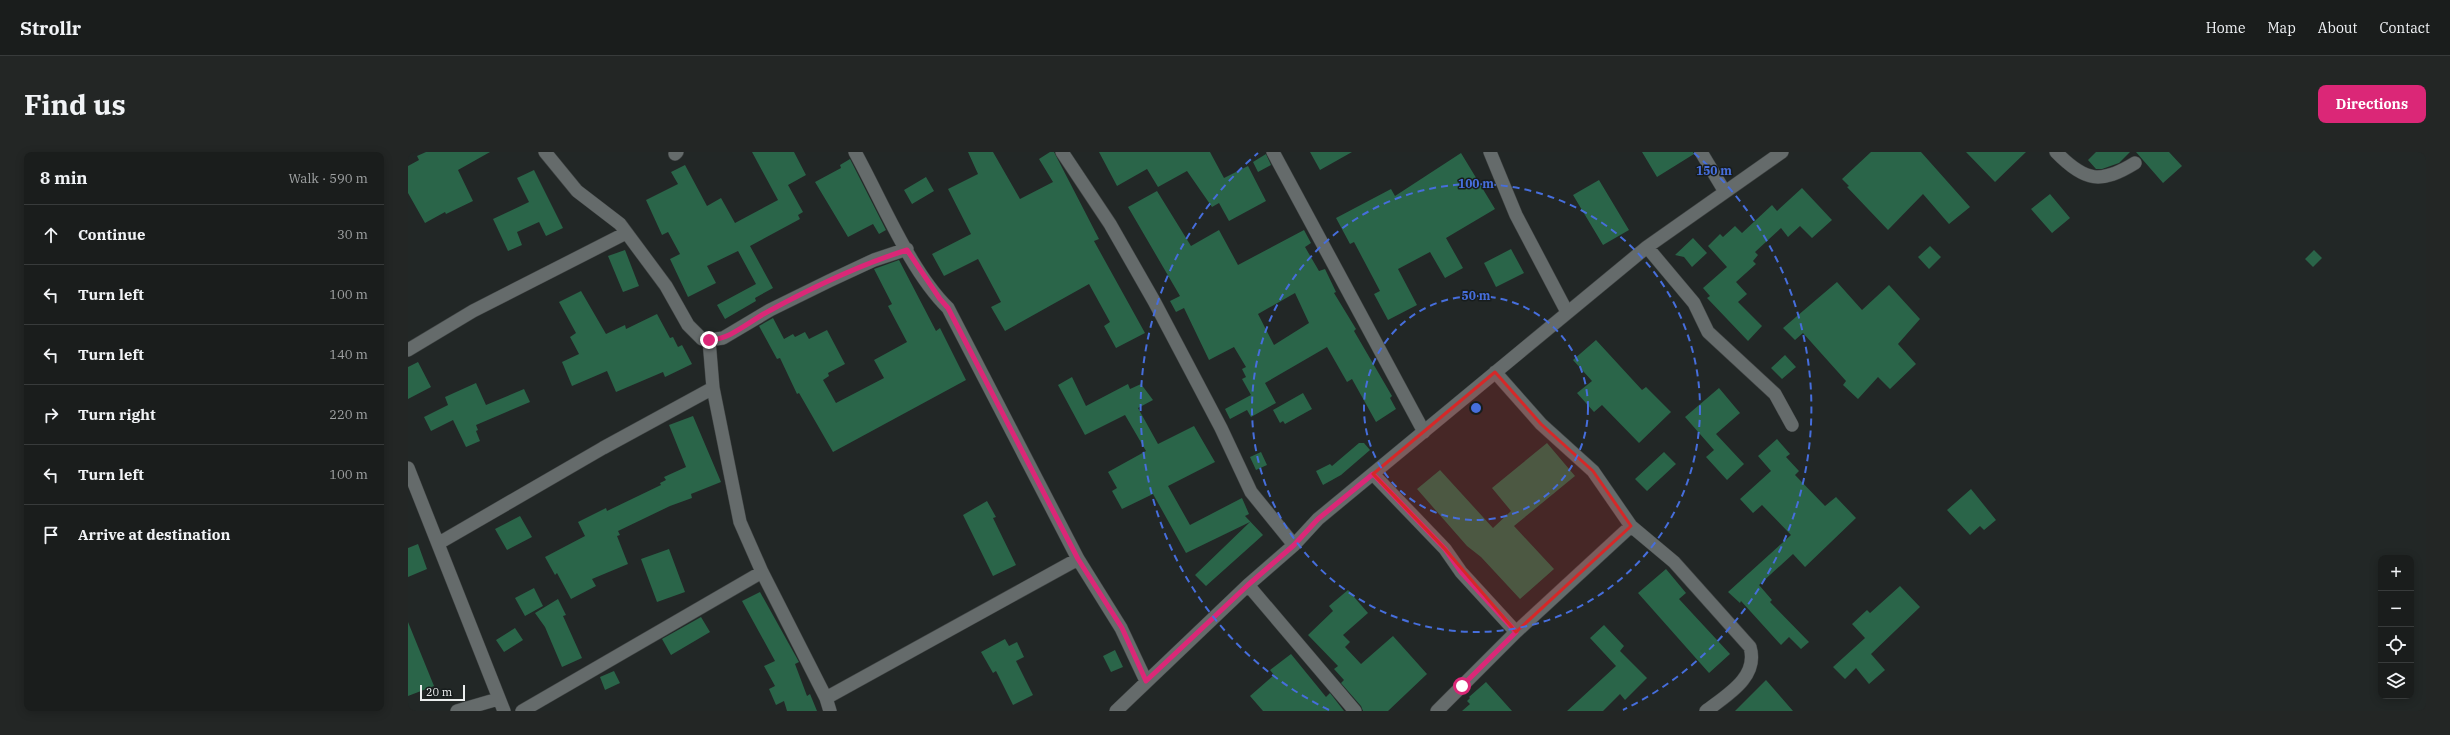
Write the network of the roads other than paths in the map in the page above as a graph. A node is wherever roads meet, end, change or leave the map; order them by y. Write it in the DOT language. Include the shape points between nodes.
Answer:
graph roads {
  1 [pos="545,152"];
  2 [pos="855,152"];
  3 [pos="1062,152"];
  4 [pos="1273,152"];
  5 [pos="1490,152"];
  6 [pos="1701,152"];
  7 [pos="1782,152"];
  8 [pos="2056,152"];
  9 [pos="2135,163"];
  10 [pos="1725,192"];
  11 [pos="626,233"];
  12 [pos="1647,247"];
  13 [pos="907,250"];
  14 [pos="1567,312"];
  15 [pos="709,340"];
  16 [pos="408,350"];
  17 [pos="1495,372"];
  18 [pos="713,388"];
  19 [pos="1792,426"];
  20 [pos="1424,432"];
  21 [pos="408,468"];
  22 [pos="1373,474"];
  23 [pos="1631,526"];
  24 [pos="439,542"];
  25 [pos="1294,545"];
  26 [pos="1078,559"];
  27 [pos="762,572"];
  28 [pos="1248,585"];
  29 [pos="1516,632"];
  30 [pos="1146,681"];
  31 [pos="826,698"];
  32 [pos="498,699"];
  33 [pos="457,711"];
  34 [pos="504,711"];
  35 [pos="522,711"];
  36 [pos="830,711"];
  37 [pos="1116,711"];
  38 [pos="1355,711"];
  39 [pos="1436,711"];
  40 [pos="1706,711"];
  1 -- 11 [label="street" via="577,191 613,218"];
  2 -- 13 [label="street"];
  3 -- 25 [label="street" via="1110,224 1154,301 1221,428 1251,492"];
  4 -- 20 [label="street"];
  5 -- 14 [label="street" via="1516,215"];
  6 -- 10 [label="street"];
  7 -- 10 [label="street"];
  8 -- 9 [label="street" via="2065,162 2095,178 2108,178"];
  10 -- 12 [label="street"];
  11 -- 15 [label="street" via="666,286 688,326 702,339"];
  11 -- 16 [label="street" via="473,311"];
  12 -- 14 [label="street"];
  12 -- 19 [label="street" via="1694,303 1708,332 1775,394"];
  13 -- 15 [label="street" via="874,260 770,310 723,338"];
  13 -- 26 [label="street" via="948,308"];
  14 -- 17 [label="street"];
  15 -- 18 [label="street"];
  17 -- 20 [label="street"];
  17 -- 23 [label="street" via="1541,424 1593,471"];
  18 -- 24 [label="street" via="602,448"];
  18 -- 27 [label="street" via="740,522"];
  20 -- 22 [label="street"];
  21 -- 24 [label="street"];
  22 -- 25 [label="street" via="1318,519"];
  22 -- 29 [label="street" via="1445,549 1461,572"];
  23 -- 29 [label="street"];
  23 -- 40 [label="street" via="1674,562 1750,647 1752,656 1749,672 1735,688"];
  24 -- 32 [label="street"];
  25 -- 28 [label="street"];
  26 -- 30 [label="street" via="1122,628"];
  26 -- 31 [label="street"];
  27 -- 31 [label="street"];
  27 -- 35 [label="street"];
  28 -- 30 [label="street"];
  28 -- 38 [label="street"];
  29 -- 39 [label="street"];
  30 -- 37 [label="street"];
  31 -- 36 [label="street"];
  32 -- 33 [label="street"];
  32 -- 34 [label="street"];
}
